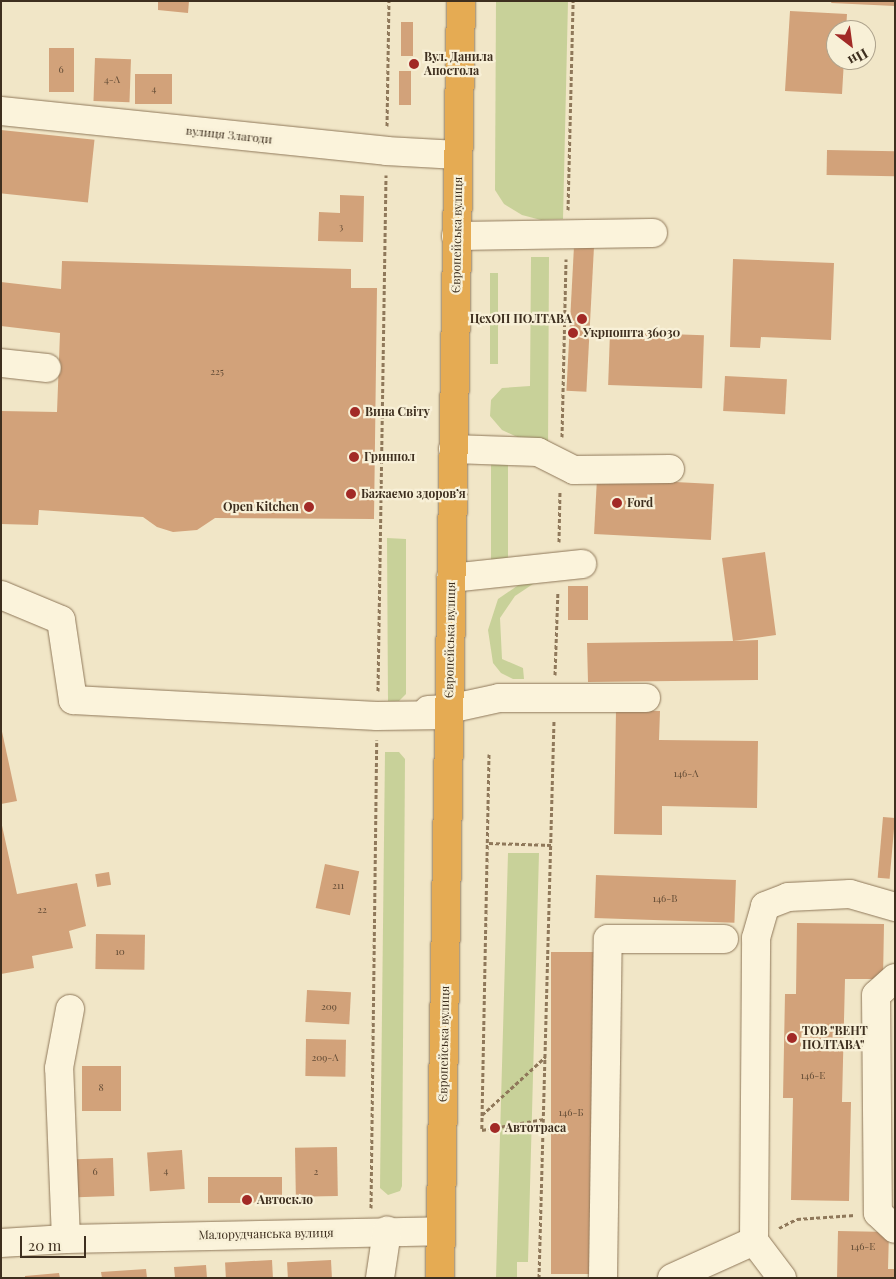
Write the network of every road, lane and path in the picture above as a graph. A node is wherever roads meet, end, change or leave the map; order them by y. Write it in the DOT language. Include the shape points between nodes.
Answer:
graph roads {
  1 [pos="389,1"];
  2 [pos="461,1"];
  3 [pos="573,1"];
  4 [pos="1,111"];
  5 [pos="386,151"];
  6 [pos="458,155"];
  7 [pos="653,233"];
  8 [pos="567,235"];
  9 [pos="456,236"];
  10 [pos="1,363"];
  11 [pos="47,368"];
  12 [pos="453,449"];
  13 [pos="561,464"];
  14 [pos="670,469"];
  15 [pos="570,565"];
  16 [pos="451,578"];
  17 [pos="1,595"];
  18 [pos="646,698"];
  19 [pos="555,699"];
  20 [pos="449,712"];
  21 [pos="377,714"];
  22 [pos="489,754"];
  23 [pos="489,843"];
  24 [pos="551,845"];
  25 [pos="895,906"];
  26 [pos="724,938"];
  27 [pos="895,978"];
  28 [pos="70,1009"];
  29 [pos="545,1056"];
  30 [pos="482,1115"];
  31 [pos="544,1119"];
  32 [pos="886,1221"];
  33 [pos="387,1231"];
  34 [pos="441,1231"];
  35 [pos="66,1239"];
  36 [pos="754,1240"];
  37 [pos="1,1243"];
  38 [pos="380,1278"];
  39 [pos="440,1278"];
  40 [pos="539,1278"];
  41 [pos="603,1278"];
  42 [pos="672,1278"];
  43 [pos="782,1278"];
  1 -- 5 [label="path"];
  2 -- 6 [label="highway, Європейська вулиця"];
  3 -- 8 [label="path"];
  4 -- 5 [label="street, вулиця Злагоди"];
  5 -- 6 [label="street, вулиця Злагоди"];
  5 -- 21 [label="path"];
  6 -- 9 [label="highway, Європейська вулиця"];
  7 -- 8 [label="street"];
  8 -- 9 [label="street"];
  8 -- 13 [label="path"];
  9 -- 12 [label="highway, Європейська вулиця"];
  10 -- 11 [label="street"];
  12 -- 13 [label="street" via="538,452"];
  12 -- 16 [label="highway, Європейська вулиця"];
  13 -- 14 [label="street" via="574,470"];
  13 -- 15 [label="path"];
  15 -- 16 [label="street"];
  15 -- 19 [label="path"];
  16 -- 20 [label="highway, Європейська вулиця"];
  17 -- 21 [label="street" via="61,620 72,700"];
  18 -- 19 [label="street"];
  19 -- 20 [label="street" via="499,698"];
  19 -- 24 [label="path"];
  20 -- 21 [label="street"];
  20 -- 34 [label="highway, Європейська вулиця"];
  21 -- 33 [label="path" via="370,1206"];
  22 -- 23 [label="path"];
  23 -- 24 [label="path"];
  23 -- 30 [label="path"];
  24 -- 29 [label="path"];
  25 -- 36 [label="street" via="850,894 788,898 765,906 756,938"];
  26 -- 41 [label="street" via="608,939"];
  27 -- 32 [label="street" via="876,995"];
  28 -- 35 [label="street" via="59,1068"];
  29 -- 30 [label="path"];
  29 -- 31 [label="path"];
  30 -- 31 [label="path" via="482,1130"];
  31 -- 40 [label="path"];
  32 -- 36 [label="path" via="797,1219"];
  33 -- 34 [label="street, Малорудчанська вулиця"];
  33 -- 35 [label="street, Малорудчанська вулиця"];
  33 -- 38 [label="street"];
  34 -- 39 [label="highway, Європейська вулиця"];
  35 -- 37 [label="street, Малорудчанська вулиця"];
  36 -- 42 [label="street"];
  36 -- 43 [label="street"];
}
